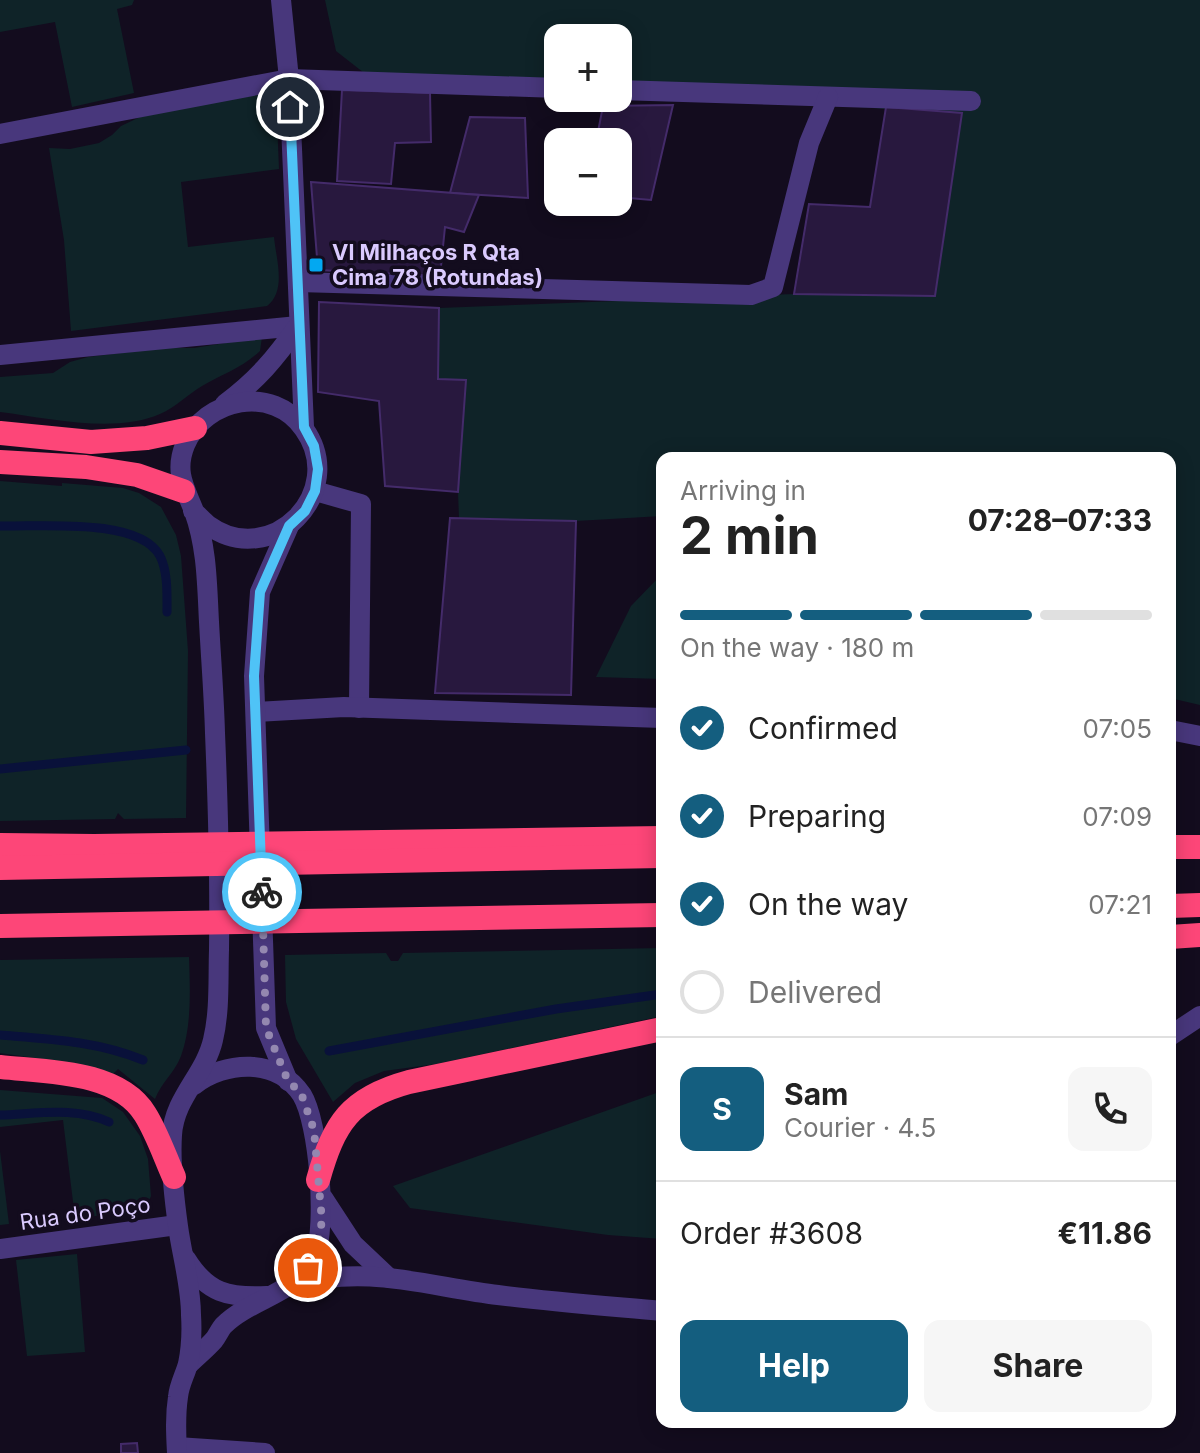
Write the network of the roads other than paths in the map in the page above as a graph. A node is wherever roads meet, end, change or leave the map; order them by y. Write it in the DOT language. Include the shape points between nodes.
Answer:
graph roads {
  1 [pos="281,0"];
  2 [pos="289,79"];
  3 [pos="544,88"];
  4 [pos="632,90"];
  5 [pos="828,97"];
  6 [pos="971,101"];
  7 [pos="0,134"];
  8 [pos="298,282"];
  9 [pos="298,326"];
  10 [pos="0,355"];
  11 [pos="223,406"];
  12 [pos="304,427"];
  13 [pos="195,428"];
  14 [pos="0,433"];
  15 [pos="0,462"];
  16 [pos="315,491"];
  17 [pos="188,501"];
  18 [pos="289,526"];
  19 [pos="359,708"];
  20 [pos="656,718"];
  21 [pos="257,721"];
  22 [pos="1176,731"];
  23 [pos="1200,736"];
  24 [pos="656,838"];
  25 [pos="0,845"];
  26 [pos="1176,847"];
  27 [pos="1200,847"];
  28 [pos="656,856"];
  29 [pos="0,868"];
  30 [pos="1200,905"];
  31 [pos="1176,906"];
  32 [pos="656,915"];
  33 [pos="0,926"];
  34 [pos="1200,935"];
  35 [pos="1176,937"];
  36 [pos="1200,1016"];
  37 [pos="656,1030"];
  38 [pos="1176,1032"];
  39 [pos="0,1067"];
  40 [pos="288,1081"];
  41 [pos="183,1097"];
  42 [pos="174,1177"];
  43 [pos="319,1187"];
  44 [pos="177,1225"];
  45 [pos="182,1248"];
  46 [pos="0,1249"];
  47 [pos="389,1278"];
  48 [pos="287,1288"];
  49 [pos="267,1296"];
  50 [pos="656,1310"];
  51 [pos="188,1365"];
  52 [pos="177,1450"];
  53 [pos="265,1453"];
  1 -- 2 [label="street"];
  2 -- 3 [label="street"];
  2 -- 7 [label="street"];
  2 -- 8 [label="street"];
  4 -- 5 [label="street"];
  5 -- 6 [label="street"];
  5 -- 8 [label="street" via="809,143 773,287 751,295"];
  8 -- 9 [label="street"];
  9 -- 10 [label="street"];
  9 -- 11 [label="street" via="263,373"];
  9 -- 12 [label="street"];
  11 -- 12 [label="street" via="259,401 276,406"];
  11 -- 13 [label="street"];
  12 -- 16 [label="street" via="318,469"];
  13 -- 14 [label="highway" via="91,442"];
  13 -- 17 [label="street" via="180,469"];
  15 -- 17 [label="highway" via="137,475"];
  16 -- 18 [label="street"];
  16 -- 19 [label="street" via="361,504"];
  17 -- 18 [label="street" via="209,526 238,537 270,536"];
  17 -- 41 [label="street" via="205,556 220,899 213,1042"];
  18 -- 21 [label="street" via="260,592 254,676"];
  19 -- 20 [label="street"];
  19 -- 21 [label="street"];
  21 -- 40 [label="street" via="266,1028"];
  22 -- 23 [label="street"];
  24 -- 25 [label="highway"];
  26 -- 27 [label="highway"];
  28 -- 29 [label="highway"];
  30 -- 31 [label="highway"];
  32 -- 33 [label="highway"];
  34 -- 35 [label="highway"];
  36 -- 38 [label="street"];
  37 -- 43 [label="highway" via="372,1094 345,1117 327,1147"];
  39 -- 42 [label="highway" via="81,1076 116,1089 145,1113"];
  40 -- 41 [label="street" via="263,1068 234,1066 207,1075"];
  40 -- 43 [label="street" via="309,1111"];
  41 -- 42 [label="street" via="172,1133"];
  42 -- 44 [label="street"];
  43 -- 47 [label="street" via="353,1244"];
  43 -- 48 [label="street" via="322,1221 315,1256"];
  44 -- 45 [label="street"];
  44 -- 46 [label="street, Rua do Poço"];
  45 -- 49 [label="street" via="203,1282 221,1293"];
  45 -- 51 [label="street" via="191,1297"];
  47 -- 48 [label="street" via="335,1276"];
  47 -- 50 [label="street"];
  48 -- 49 [label="street"];
  49 -- 51 [label="street" via="225,1324"];
  51 -- 52 [label="street" via="178,1397"];
  52 -- 53 [label="street"];
}
